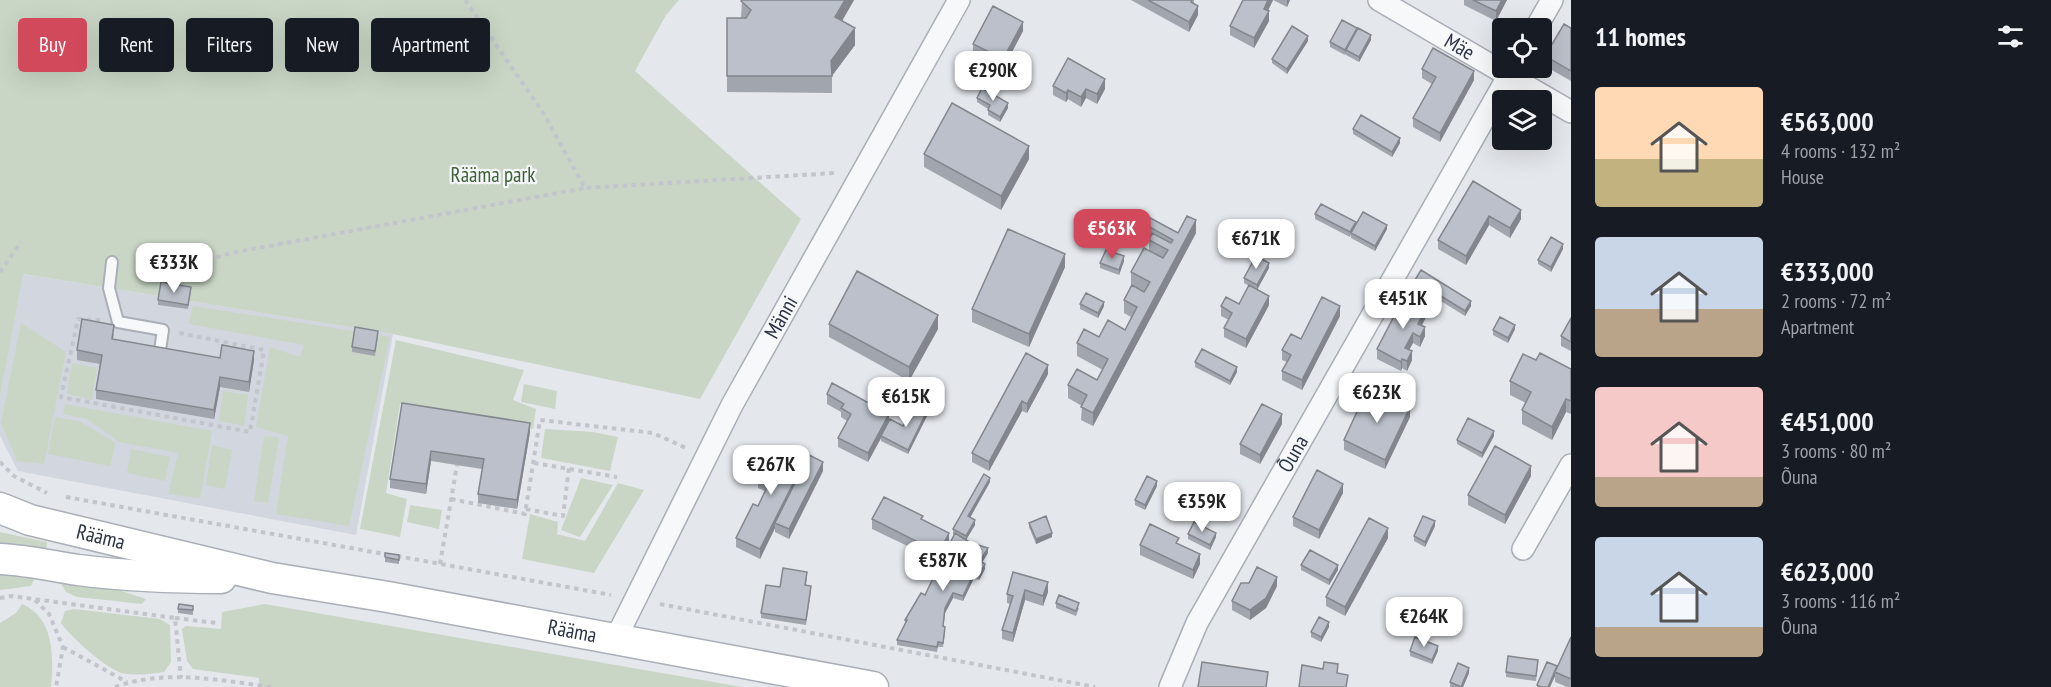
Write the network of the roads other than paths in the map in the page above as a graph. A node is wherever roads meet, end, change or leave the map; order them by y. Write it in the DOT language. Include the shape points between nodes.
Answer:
graph roads {
  1 [pos="959,0"];
  2 [pos="1379,0"];
  3 [pos="1552,0"];
  4 [pos="1542,18"];
  5 [pos="1492,62"];
  6 [pos="1508,78"];
  7 [pos="1520,78"];
  8 [pos="1571,112"];
  9 [pos="112,262"];
  10 [pos="159,357"];
  11 [pos="1571,465"];
  12 [pos="0,508"];
  13 [pos="1523,549"];
  14 [pos="0,559"];
  15 [pos="272,578"];
  16 [pos="615,640"];
  17 [pos="873,687"];
  18 [pos="1170,687"];
  1 -- 16 [label="street, Männi" via="732,405"];
  2 -- 5 [label="street, Mäe"];
  3 -- 4 [label="street"];
  6 -- 18 [label="street, Õuna" via="1197,623"];
  7 -- 8 [label="street, Mäe"];
  9 -- 10 [label="lane" via="109,288 118,322 163,330"];
  11 -- 13 [label="street"];
  12 -- 15 [label="main road, Rääma" via="30,520"];
  14 -- 15 [label="main road, Rääma" via="150,576"];
  15 -- 16 [label="main road, Rääma"];
  16 -- 17 [label="main road, Rääma"];
}
